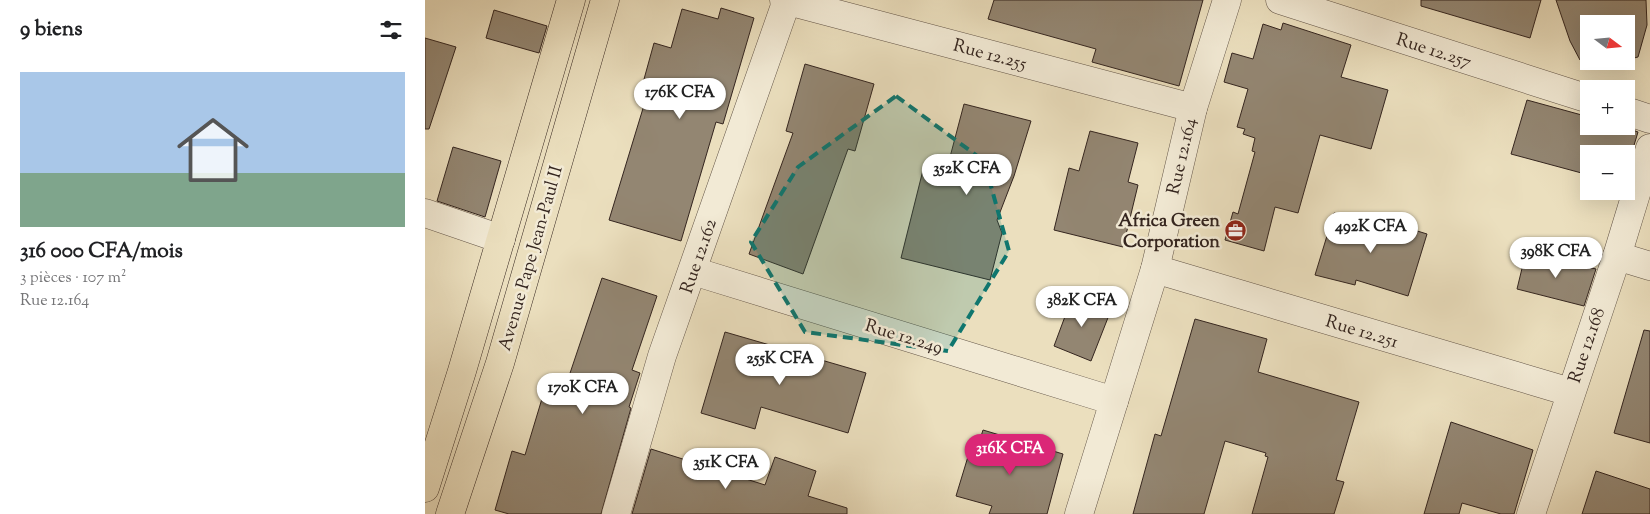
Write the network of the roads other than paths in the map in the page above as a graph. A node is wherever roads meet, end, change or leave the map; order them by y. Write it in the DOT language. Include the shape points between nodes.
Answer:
graph roads {
  1 [pos="571,0"];
  2 [pos="605,0"];
  3 [pos="786,0"];
  4 [pos="1227,0"];
  5 [pos="1280,0"];
  6 [pos="1580,96"];
  7 [pos="1193,108"];
  8 [pos="1635,115"];
  9 [pos="1650,119"];
  10 [pos="1650,148"];
  11 [pos="425,213"];
  12 [pos="501,239"];
  13 [pos="1617,256"];
  14 [pos="1650,266"];
  15 [pos="1155,269"];
  16 [pos="693,271"];
  17 [pos="1570,392"];
  18 [pos="1114,401"];
  19 [pos="425,488"];
  20 [pos="450,514"];
  21 [pos="616,514"];
  22 [pos="1079,514"];
  23 [pos="1531,514"];
  1 -- 12 [label="main road, Avenue Pape Jean-Paul II"];
  2 -- 20 [label="main road, Avenue Pape Jean-Paul II" via="499,363"];
  3 -- 7 [label="street, Rue 12.255"];
  3 -- 16 [label="street, Rue 12.162"];
  4 -- 7 [label="street, Rue 12.164"];
  5 -- 6 [label="street, Rue 12.257"];
  7 -- 15 [label="street, Rue 12.164"];
  8 -- 9 [label="street"];
  10 -- 13 [label="street, Rue 12.168"];
  11 -- 12 [label="street"];
  12 -- 19 [label="main road, Avenue Pape Jean-Paul II"];
  13 -- 14 [label="street"];
  13 -- 17 [label="street, Rue 12.168"];
  15 -- 17 [label="street, Rue 12.251"];
  15 -- 18 [label="street, Rue 12.164"];
  16 -- 18 [label="street, Rue 12.249"];
  16 -- 21 [label="street, Rue 12.162" via="662,356"];
  17 -- 23 [label="street, Rue 12.168"];
  18 -- 22 [label="street, Rue 12.164"];
}
